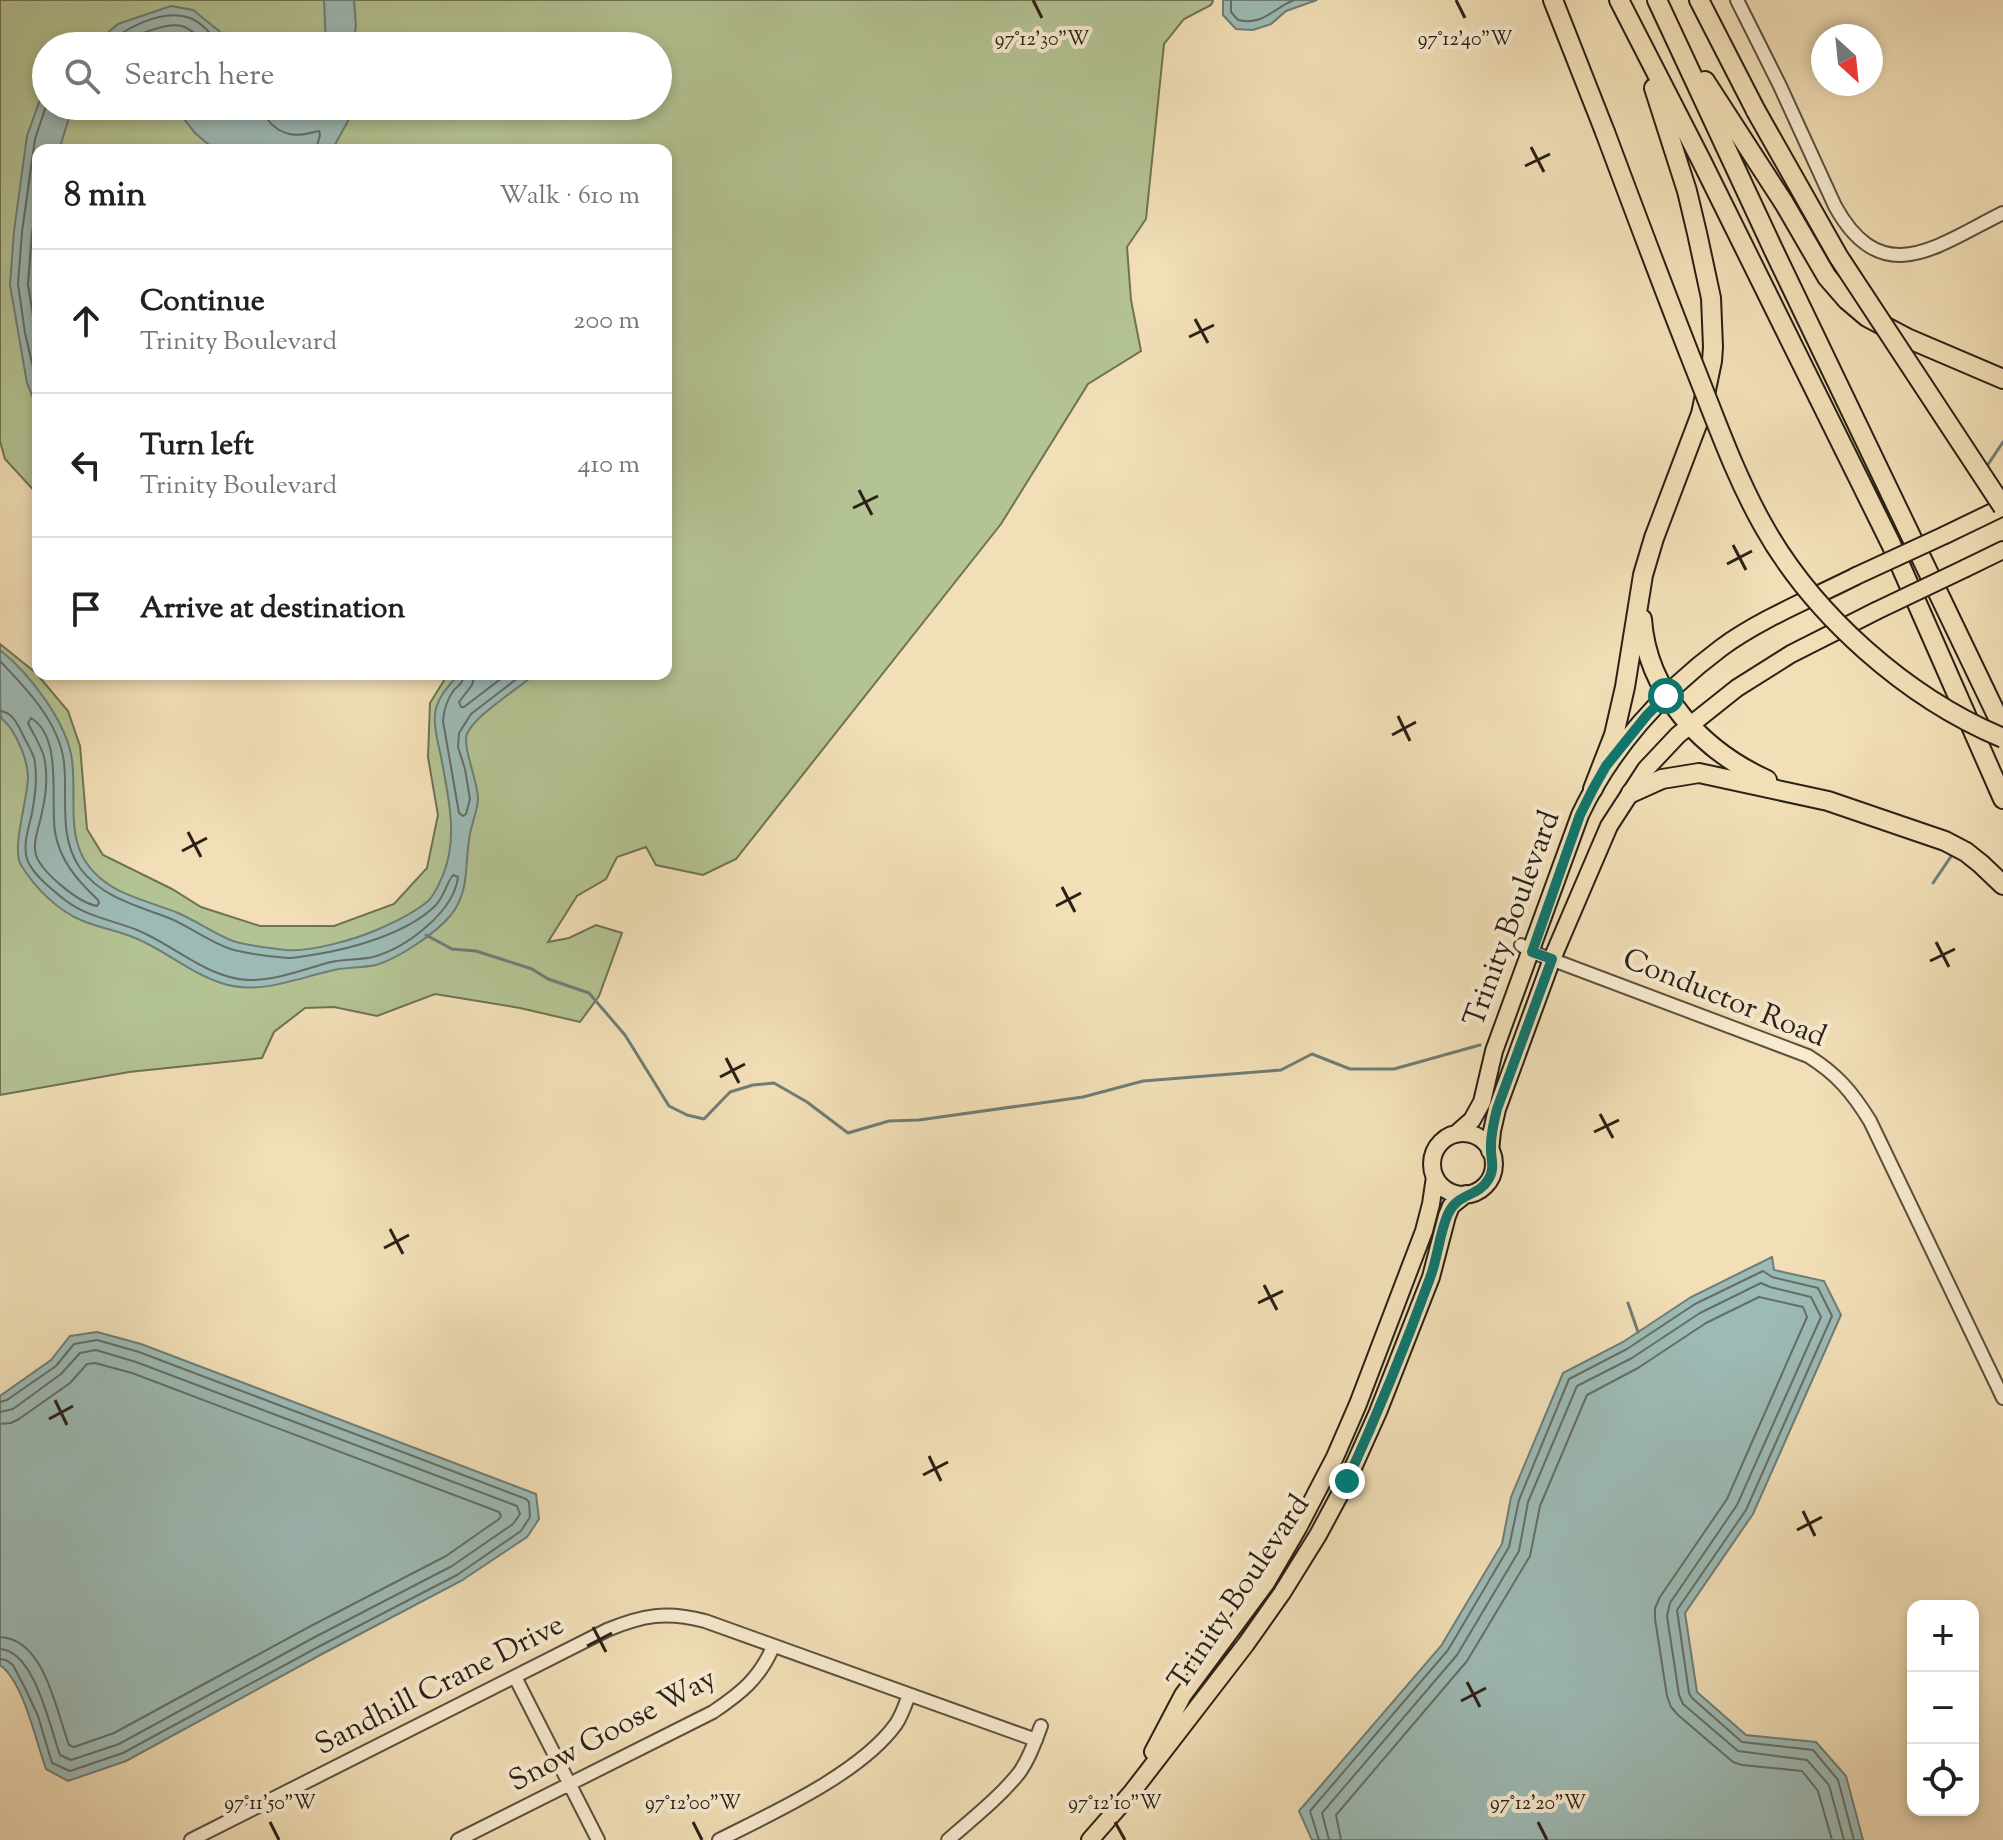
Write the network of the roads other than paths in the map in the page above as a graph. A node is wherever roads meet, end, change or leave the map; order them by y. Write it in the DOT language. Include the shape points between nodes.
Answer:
graph roads {
  1 [pos="1553,0"];
  2 [pos="1619,0"];
  3 [pos="1657,0"];
  4 [pos="1699,0"];
  5 [pos="1737,0"];
  6 [pos="1670,29"];
  7 [pos="1640,44"];
  8 [pos="2003,213"];
  9 [pos="2003,379"];
  10 [pos="2003,507"];
  11 [pos="2003,550"];
  12 [pos="1643,575"];
  13 [pos="1666,696"];
  14 [pos="1689,726"];
  15 [pos="2003,728"];
  16 [pos="2003,738"];
  17 [pos="1593,789"];
  18 [pos="1631,793"];
  19 [pos="1799,795"];
  20 [pos="2003,799"];
  21 [pos="2003,885"];
  22 [pos="1526,948"];
  23 [pos="1552,959"];
  24 [pos="1456,1134"];
  25 [pos="1490,1151"];
  26 [pos="1435,1177"];
  27 [pos="1466,1194"];
  28 [pos="2003,1398"];
  29 [pos="773,1647"];
  30 [pos="515,1677"];
  31 [pos="909,1695"];
  32 [pos="1041,1726"];
  33 [pos="1036,1740"];
  34 [pos="570,1783"];
  35 [pos="1132,1792"];
  36 [pos="191,1840"];
  37 [pos="458,1840"];
  38 [pos="598,1840"];
  39 [pos="719,1840"];
  40 [pos="948,1840"];
  41 [pos="1090,1840"];
  1 -- 16 [label="highway, bridge" via="1717,425 1762,524 1822,607 1863,648 1946,710"];
  2 -- 7 [label="highway"];
  3 -- 6 [label="highway"];
  4 -- 10 [label="highway, bridge" via="1838,256"];
  5 -- 8 [label="street" via="1835,206 1856,237 1888,254 1915,255"];
  6 -- 9 [label="highway" via="1827,277 1847,300 1907,338"];
  6 -- 15 [label="highway"];
  7 -- 12 [label="highway" via="1687,191 1711,298 1713,347 1701,414"];
  7 -- 20 [label="highway" via="1891,544"];
  10 -- 13 [label="main road, Trinity Boulevard, bridge" via="1742,635"];
  11 -- 14 [label="main road, Trinity Boulevard, bridge" via="1791,654"];
  12 -- 13 [label="highway" via="1643,629 1650,662"];
  12 -- 17 [label="highway" via="1614,735"];
  13 -- 14 [label="highway"];
  13 -- 17 [label="main road, Trinity Boulevard"];
  14 -- 18 [label="main road, Trinity Boulevard" via="1646,769"];
  14 -- 19 [label="highway" via="1731,761"];
  17 -- 22 [label="main road, Trinity Boulevard"];
  18 -- 19 [label="highway" via="1662,779 1699,773"];
  18 -- 23 [label="main road, Trinity Boulevard" via="1609,826"];
  19 -- 21 [label="highway" via="1945,841"];
  22 -- 23 [label="street, Conductor Road"];
  22 -- 24 [label="main road, Trinity Boulevard" via="1482,1102"];
  23 -- 25 [label="main road, Trinity Boulevard" via="1497,1109"];
  23 -- 28 [label="street, Conductor Road" via="1808,1056 1843,1083 1870,1121"];
  24 -- 25 [label="main road" via="1476,1136"];
  24 -- 26 [label="main road, Trinity Boulevard" via="1435,1150"];
  25 -- 27 [label="main road, Trinity Boulevard" via="1490,1177 1482,1188"];
  26 -- 27 [label="main road" via="1447,1191"];
  26 -- 35 [label="main road, Trinity Boulevard" via="1424,1231 1335,1457 1266,1583 1183,1695"];
  27 -- 35 [label="main road, Trinity Boulevard" via="1451,1206 1431,1277 1378,1412 1318,1535 1246,1644"];
  29 -- 30 [label="street, Sandhill Crane Drive" via="697,1619 656,1615 607,1630"];
  29 -- 31 [label="street, Sandhill Crane Drive"];
  29 -- 34 [label="street, Snow Goose Way" via="757,1676 723,1705"];
  30 -- 34 [label="street"];
  30 -- 36 [label="street, Sandhill Crane Drive"];
  31 -- 33 [label="street, Sandhill Crane Drive"];
  31 -- 39 [label="street" via="894,1726 868,1753 786,1806"];
  32 -- 33 [label="street"];
  33 -- 40 [label="street" via="1019,1773"];
  34 -- 37 [label="street, Snow Goose Way"];
  34 -- 38 [label="street"];
  35 -- 41 [label="main road, Trinity Boulevard"];
}
